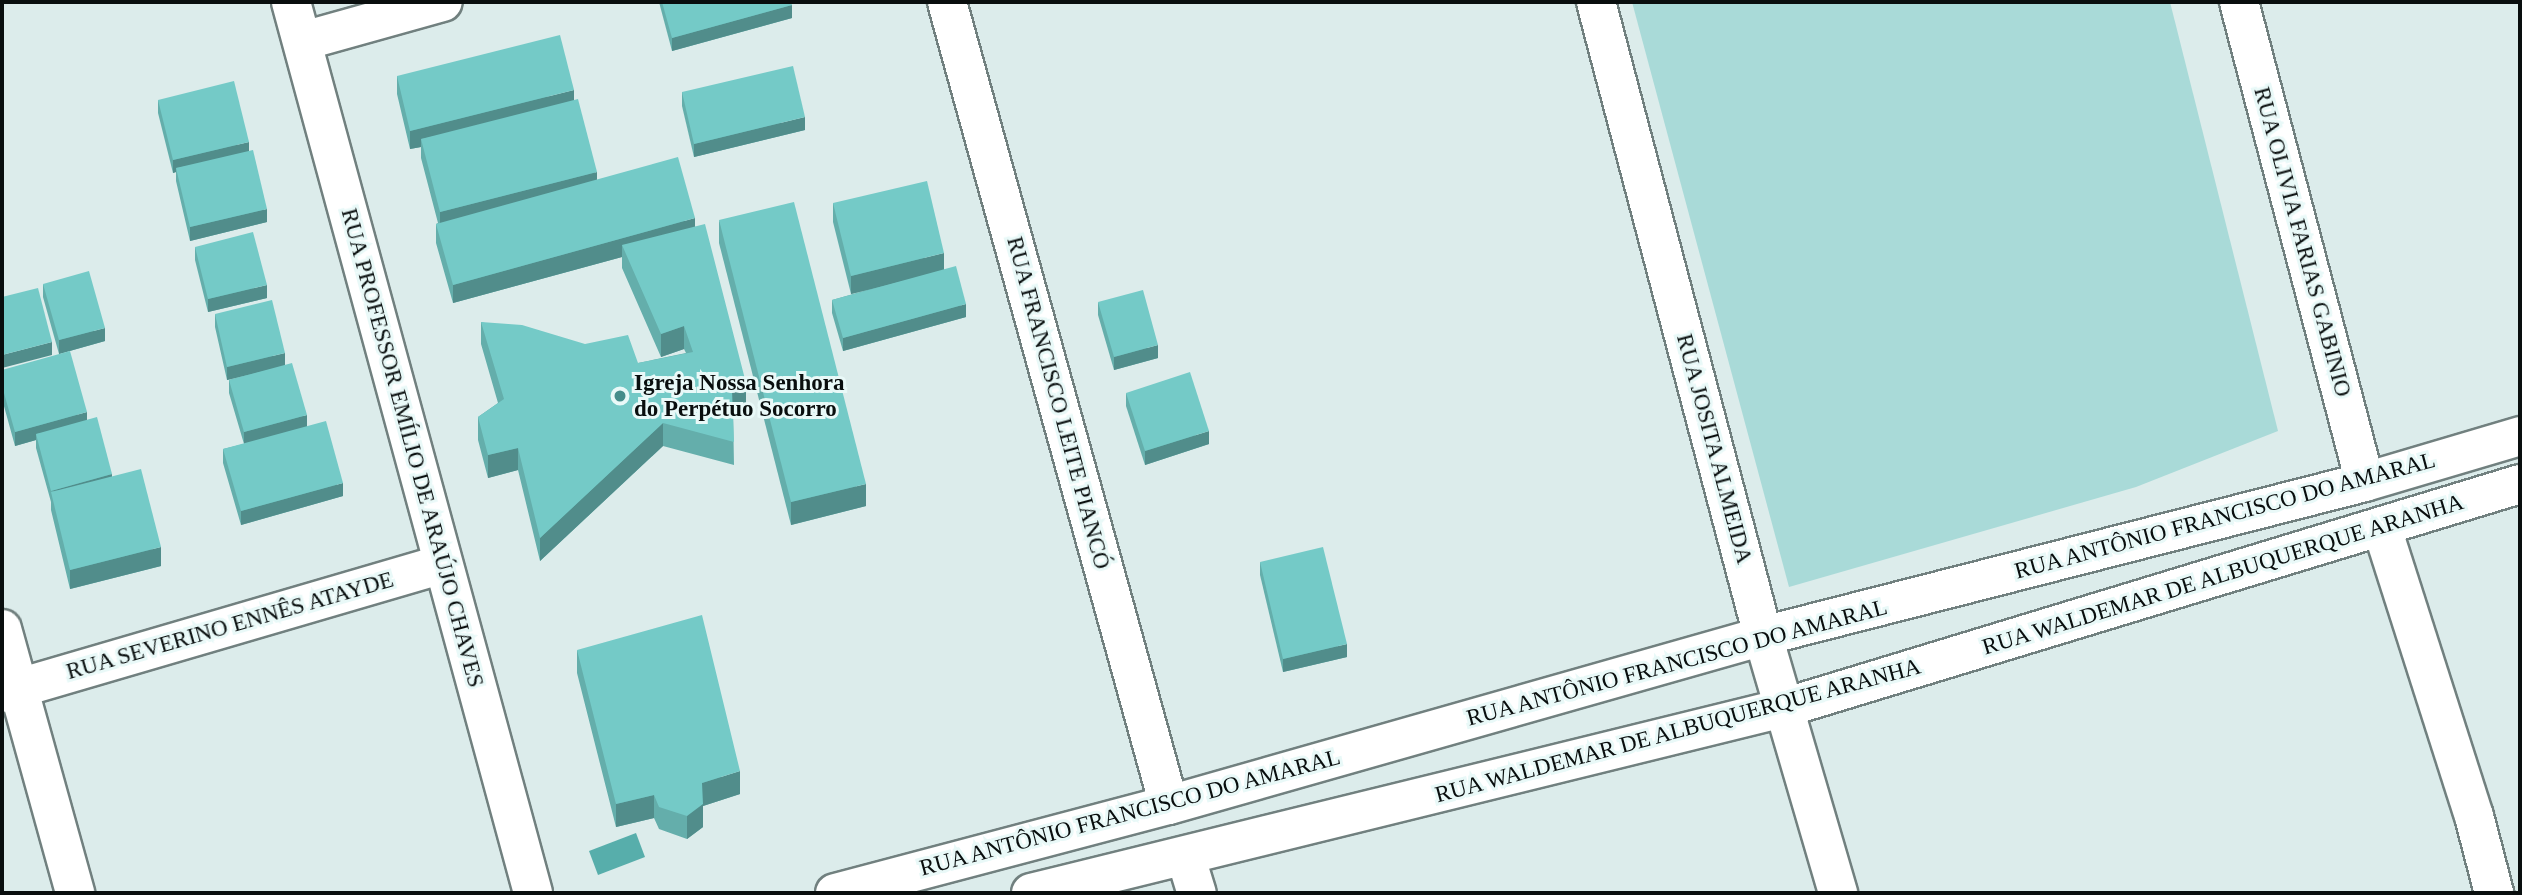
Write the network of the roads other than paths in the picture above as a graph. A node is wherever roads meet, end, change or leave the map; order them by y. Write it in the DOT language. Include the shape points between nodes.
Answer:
graph roads {
  1 [pos="291,2"];
  2 [pos="443,2"];
  3 [pos="947,2"];
  4 [pos="1597,2"];
  5 [pos="2239,2"];
  6 [pos="303,41"];
  7 [pos="2520,436"];
  8 [pos="2365,482"];
  9 [pos="2520,484"];
  10 [pos="2382,528"];
  11 [pos="442,564"];
  12 [pos="2,629"];
  13 [pos="1763,636"];
  14 [pos="10,690"];
  15 [pos="1787,707"];
  16 [pos="1169,805"];
  17 [pos="1192,876"];
  18 [pos="75,893"];
  19 [pos="533,893"];
  20 [pos="835,893"];
  21 [pos="1031,893"];
  22 [pos="1839,893"];
  23 [pos="2494,893"];
  1 -- 6 [label="street, RUA PROFESSOR EMÍLIO DE ARAÚJO CHAVES"];
  2 -- 6 [label="street"];
  3 -- 16 [label="street, RUA FRANCISCO LEITE PIANCÓ"];
  4 -- 13 [label="street, RUA JOSITA ALMEIDA"];
  5 -- 8 [label="street, RUA OLIVIA FARIAS GABINIO"];
  6 -- 11 [label="street, RUA PROFESSOR EMÍLIO DE ARAÚJO CHAVES"];
  7 -- 8 [label="street, RUA ANTÔNIO FRANCISCO DO AMARAL"];
  8 -- 13 [label="street, RUA ANTÔNIO FRANCISCO DO AMARAL"];
  9 -- 10 [label="street, RUA WALDEMAR DE ALBUQUERQUE ARANHA"];
  10 -- 15 [label="street, RUA WALDEMAR DE ALBUQUERQUE ARANHA"];
  10 -- 23 [label="street"];
  11 -- 14 [label="street, RUA SEVERINO ENNÊS ATAYDE"];
  11 -- 19 [label="street, RUA PROFESSOR EMÍLIO DE ARAÚJO CHAVES"];
  12 -- 14 [label="street"];
  13 -- 15 [label="street, RUA JOSITA ALMEIDA"];
  13 -- 16 [label="street, RUA ANTÔNIO FRANCISCO DO AMARAL"];
  14 -- 18 [label="street"];
  15 -- 17 [label="street, RUA WALDEMAR DE ALBUQUERQUE ARANHA"];
  15 -- 22 [label="street, RUA JOSITA ALMEIDA"];
  16 -- 20 [label="street, RUA ANTÔNIO FRANCISCO DO AMARAL"];
  17 -- 21 [label="street, RUA WALDEMAR DE ALBUQUERQUE ARANHA"];
}
